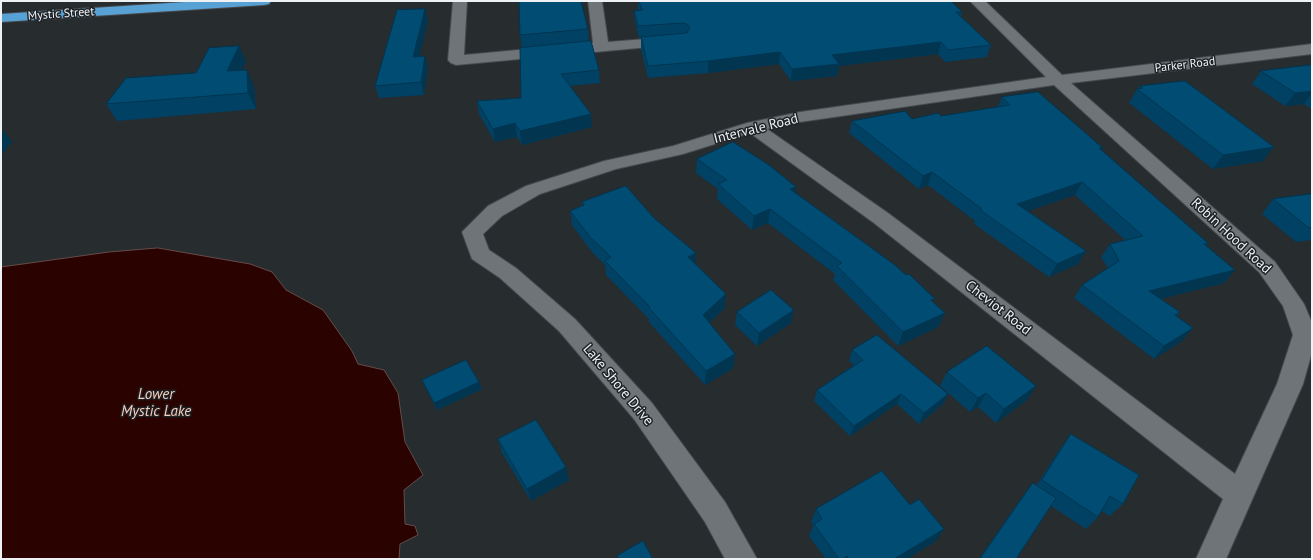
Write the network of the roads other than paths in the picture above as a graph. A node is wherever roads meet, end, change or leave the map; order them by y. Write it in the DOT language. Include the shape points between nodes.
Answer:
graph roads {
  1 [pos="264,1"];
  2 [pos="460,1"];
  3 [pos="595,1"];
  4 [pos="977,1"];
  5 [pos="1,18"];
  6 [pos="681,40"];
  7 [pos="601,47"];
  8 [pos="1312,50"];
  9 [pos="1058,80"];
  10 [pos="753,128"];
  11 [pos="472,232"];
  12 [pos="1239,494"];
  13 [pos="742,559"];
  14 [pos="1211,559"];
  1 -- 5 [label="highway, Mystic Street"];
  2 -- 7 [label="street" via="456,60"];
  3 -- 7 [label="street"];
  4 -- 9 [label="street, Robin Hood Road"];
  6 -- 7 [label="street"];
  8 -- 9 [label="street, Parker Road"];
  9 -- 10 [label="street, Intervale Road" via="815,115"];
  9 -- 12 [label="street, Robin Hood Road" via="1267,267 1293,304 1305,335 1290,384"];
  10 -- 11 [label="street, Intervale Road" via="677,150 611,165 534,190 494,211"];
  10 -- 12 [label="street, Cheviot Road" via="881,218"];
  11 -- 13 [label="street, Lake Shore Drive" via="480,254 508,273 567,325 643,411 715,512"];
  12 -- 14 [label="street, Robin Hood Road"];
}
